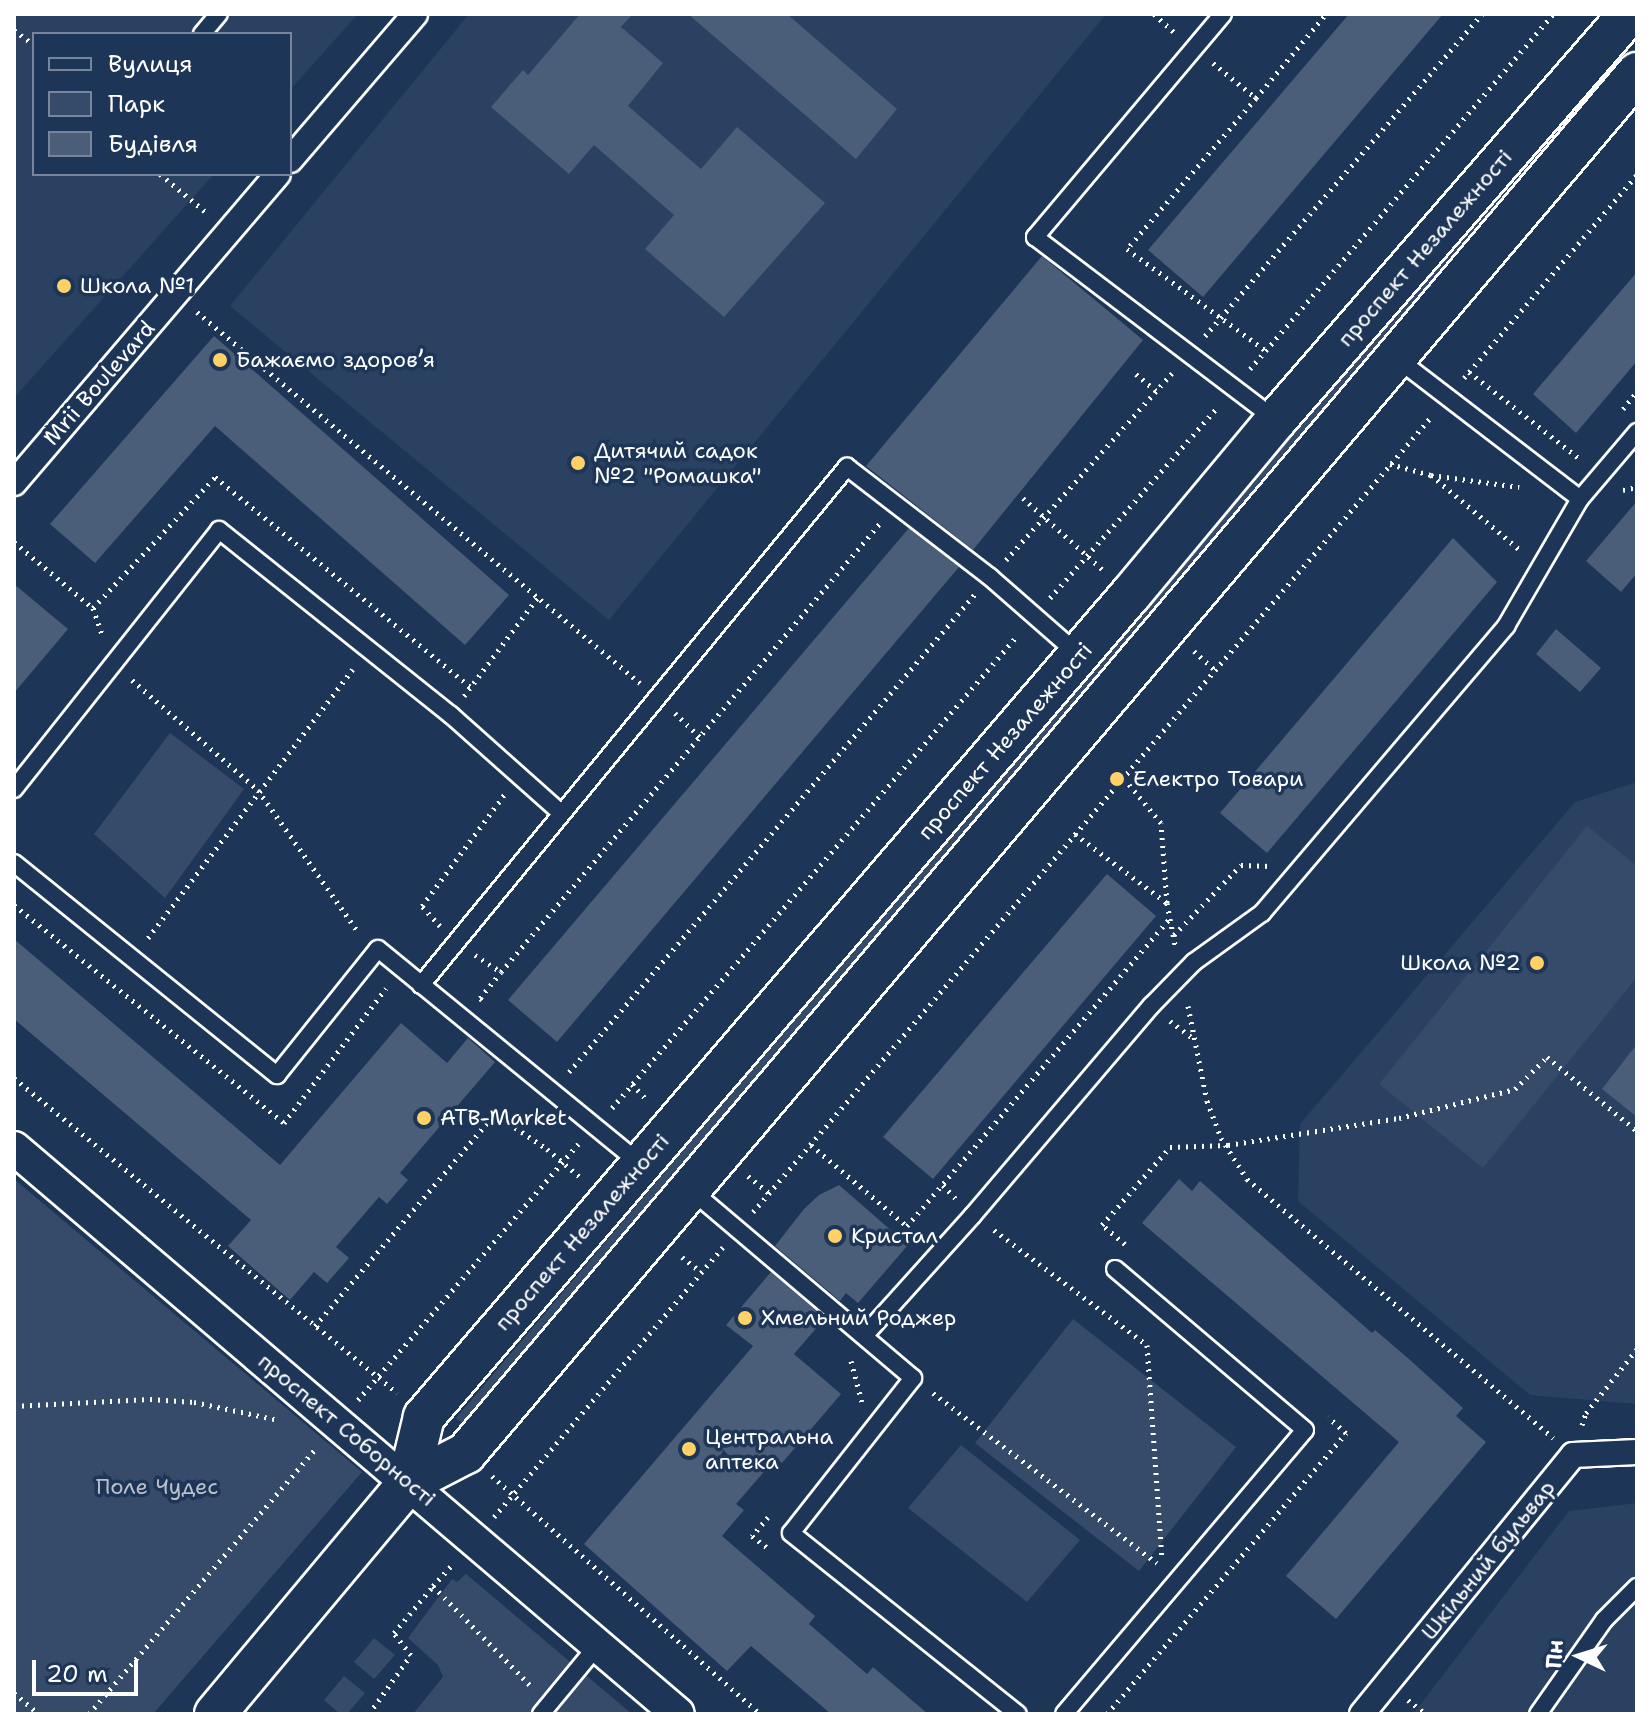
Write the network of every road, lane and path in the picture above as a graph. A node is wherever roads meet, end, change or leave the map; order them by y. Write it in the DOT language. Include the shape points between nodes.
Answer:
graph roads {
  1 [pos="219,14"];
  2 [pos="415,14"];
  3 [pos="1154,14"];
  4 [pos="1223,14"];
  5 [pos="1326,14"];
  6 [pos="1482,14"];
  7 [pos="1553,14"];
  8 [pos="1629,14"];
  9 [pos="14,30"];
  10 [pos="204,32"];
  11 [pos="32,44"];
  12 [pos="1194,48"];
  13 [pos="1637,73"];
  14 [pos="1256,98"];
  15 [pos="292,158"];
  16 [pos="1637,175"];
  17 [pos="162,176"];
  18 [pos="276,176"];
  19 [pos="202,208"];
  20 [pos="175,294"];
  21 [pos="1221,317"];
  22 [pos="1265,350"];
  23 [pos="1189,353"];
  24 [pos="1395,357"];
  25 [pos="1469,372"];
  26 [pos="1136,374"];
  27 [pos="1235,387"];
  28 [pos="1156,391"];
  29 [pos="1637,392"];
  30 [pos="1448,397"];
  31 [pos="1618,415"];
  32 [pos="1276,420"];
  33 [pos="1637,432"];
  34 [pos="1589,449"];
  35 [pos="1431,475"];
  36 [pos="14,483"];
  37 [pos="1023,498"];
  38 [pos="1580,499"];
  39 [pos="886,516"];
  40 [pos="1046,518"];
  41 [pos="14,542"];
  42 [pos="1528,556"];
  43 [pos="990,577"];
  44 [pos="966,582"];
  45 [pos="977,592"];
  46 [pos="538,597"];
  47 [pos="989,601"];
  48 [pos="1035,615"];
  49 [pos="390,620"];
  50 [pos="368,649"];
  51 [pos="1079,655"];
  52 [pos="114,664"];
  53 [pos="658,697"];
  54 [pos="451,715"];
  55 [pos="700,737"];
  56 [pos="519,775"];
  57 [pos="1123,777"];
  58 [pos="14,789"];
  59 [pos="258,790"];
  60 [pos="561,813"];
  61 [pos="1075,834"];
  62 [pos="14,863"];
  63 [pos="1273,866"];
  64 [pos="422,906"];
  65 [pos="1169,919"];
  66 [pos="353,928"];
  67 [pos="1174,935"];
  68 [pos="132,958"];
  69 [pos="112,984"];
  70 [pos="421,985"];
  71 [pos="491,1007"];
  72 [pos="557,1063"];
  73 [pos="569,1072"];
  74 [pos="14,1078"];
  75 [pos="579,1081"];
  76 [pos="601,1099"];
  77 [pos="1207,1101"];
  78 [pos="612,1108"];
  79 [pos="595,1124"];
  80 [pos="1637,1131"];
  81 [pos="811,1145"];
  82 [pos="1228,1145"];
  83 [pos="14,1148"];
  84 [pos="547,1149"];
  85 [pos="641,1164"];
  86 [pos="690,1189"];
  87 [pos="1102,1225"];
  88 [pos="737,1231"];
  89 [pos="1002,1235"];
  90 [pos="1115,1269"];
  91 [pos="315,1326"];
  92 [pos="865,1335"];
  93 [pos="1637,1349"];
  94 [pos="378,1376"];
  95 [pos="950,1405"];
  96 [pos="14,1406"];
  97 [pos="424,1417"];
  98 [pos="283,1421"];
  99 [pos="338,1423"];
  100 [pos="1346,1433"];
  101 [pos="304,1440"];
  102 [pos="315,1449"];
  103 [pos="1637,1452"];
  104 [pos="466,1453"];
  105 [pos="1573,1455"];
  106 [pos="408,1483"];
  107 [pos="513,1495"];
  108 [pos="475,1539"];
  109 [pos="433,1586"];
  110 [pos="1637,1587"];
  111 [pos="597,1646"];
  112 [pos="14,1693"];
  113 [pos="1418,1708"];
  114 [pos="544,1709"];
  115 [pos="39,1714"];
  116 [pos="89,1714"];
  117 [pos="215,1714"];
  118 [pos="369,1714"];
  119 [pos="678,1714"];
  120 [pos="760,1714"];
  121 [pos="1018,1714"];
  122 [pos="1064,1714"];
  123 [pos="1107,1714"];
  124 [pos="1362,1714"];
  125 [pos="1426,1714"];
  126 [pos="1538,1714"];
  1 -- 10 [label="lane"];
  2 -- 15 [label="street"];
  3 -- 12 [label="path"];
  4 -- 12 [label="lane"];
  5 -- 14 [label="path"];
  6 -- 21 [label="path"];
  7 -- 22 [label="path"];
  8 -- 32 [label="street, проспект Незалежності"];
  9 -- 11 [label="path"];
  12 -- 14 [label="path"];
  12 -- 23 [label="lane" via="1035,237"];
  13 -- 24 [label="street, проспект Незалежності"];
  14 -- 21 [label="path" via="1127,249"];
  16 -- 25 [label="path"];
  17 -- 19 [label="path"];
  18 -- 20 [label="street, Mrii Boulevard"];
  20 -- 36 [label="street, Mrii Boulevard"];
  20 -- 46 [label="path"];
  21 -- 22 [label="path"];
  21 -- 23 [label="path"];
  22 -- 27 [label="path"];
  23 -- 27 [label="lane"];
  23 -- 28 [label="path"];
  24 -- 30 [label="lane"];
  24 -- 86 [label="street, проспект Незалежності"];
  25 -- 30 [label="path"];
  25 -- 34 [label="path" via="1579,461"];
  26 -- 28 [label="path"];
  27 -- 32 [label="lane"];
  27 -- 48 [label="path"];
  28 -- 40 [label="path"];
  29 -- 31 [label="path"];
  30 -- 38 [label="lane"];
  30 -- 57 [label="path"];
  32 -- 51 [label="street, проспект Незалежності"];
  33 -- 38 [label="lane"];
  35 -- 42 [label="path"];
  37 -- 40 [label="path"];
  38 -- 92 [label="lane" via="1506,626 1262,913 1194,962 1151,1006"];
  39 -- 55 [label="path"];
  40 -- 43 [label="path"];
  41 -- 52 [label="path" via="93,608"];
  43 -- 45 [label="path"];
  43 -- 48 [label="lane"];
  43 -- 53 [label="lane" via="847,467"];
  44 -- 45 [label="path"];
  45 -- 47 [label="path"];
  45 -- 73 [label="path"];
  46 -- 53 [label="path"];
  46 -- 54 [label="path"];
  48 -- 51 [label="lane"];
  48 -- 78 [label="path"];
  49 -- 50 [label="path"];
  50 -- 52 [label="lane" via="219,530"];
  50 -- 54 [label="lane"];
  50 -- 59 [label="path"];
  51 -- 85 [label="street, проспект Незалежності"];
  52 -- 58 [label="lane"];
  52 -- 59 [label="path"];
  53 -- 55 [label="path"];
  53 -- 60 [label="lane"];
  54 -- 56 [label="lane"];
  55 -- 71 [label="path" via="480,998"];
  56 -- 60 [label="lane"];
  56 -- 64 [label="path"];
  57 -- 61 [label="path"];
  57 -- 61 [label="path" via="1161,823 1167,903"];
  59 -- 66 [label="path"];
  59 -- 68 [label="path"];
  60 -- 70 [label="lane"];
  61 -- 81 [label="path"];
  62 -- 68 [label="lane"];
  63 -- 67 [label="path" via="1241,865"];
  65 -- 81 [label="path" via="907,1226"];
  68 -- 69 [label="path"];
  68 -- 70 [label="lane" via="277,1075 378,949"];
  70 -- 79 [label="lane"];
  72 -- 73 [label="path"];
  73 -- 75 [label="path"];
  74 -- 91 [label="path"];
  76 -- 78 [label="path"];
  77 -- 82 [label="path"];
  78 -- 79 [label="path"];
  79 -- 85 [label="lane"];
  79 -- 94 [label="path"];
  80 -- 82 [label="path" via="1547,1057 1515,1089 1326,1133"];
  81 -- 88 [label="path"];
  82 -- 87 [label="path" via="1170,1147"];
  82 -- 105 [label="path" via="1247,1179"];
  83 -- 99 [label="street, проспект Соборності"];
  84 -- 91 [label="path" via="495,1114"];
  85 -- 97 [label="street, проспект Незалежності"];
  86 -- 88 [label="lane"];
  86 -- 104 [label="street, проспект Незалежності"];
  88 -- 92 [label="lane"];
  88 -- 107 [label="path"];
  89 -- 95 [label="path" via="1147,1345 1162,1567"];
  90 -- 122 [label="lane" via="1305,1430"];
  91 -- 94 [label="path"];
  92 -- 121 [label="lane" via="913,1378 791,1533"];
  93 -- 105 [label="path" via="1586,1413"];
  94 -- 97 [label="path"];
  94 -- 99 [label="path"];
  96 -- 98 [label="path" via="150,1399 194,1402"];
  97 -- 106 [label="street, проспект Незалежності"];
  99 -- 102 [label="path"];
  99 -- 106 [label="street, проспект Соборності"];
  100 -- 123 [label="path"];
  101 -- 102 [label="path"];
  102 -- 116 [label="path"];
  103 -- 105 [label="street"];
  104 -- 106 [label="street, проспект Незалежності"];
  104 -- 107 [label="path"];
  105 -- 124 [label="street, Шкільний бульвар"];
  106 -- 108 [label="street, проспект Соборності"];
  106 -- 117 [label="street, проспект Незалежності"];
  107 -- 108 [label="path"];
  107 -- 120 [label="path"];
  108 -- 109 [label="path"];
  108 -- 111 [label="street, проспект Соборності"];
  109 -- 114 [label="path"];
  109 -- 118 [label="path" via="394,1633 411,1655"];
  110 -- 126 [label="lane" via="1604,1620"];
  111 -- 114 [label="lane"];
  111 -- 119 [label="street, проспект Соборності"];
  112 -- 115 [label="path"];
  113 -- 125 [label="path"];
}
